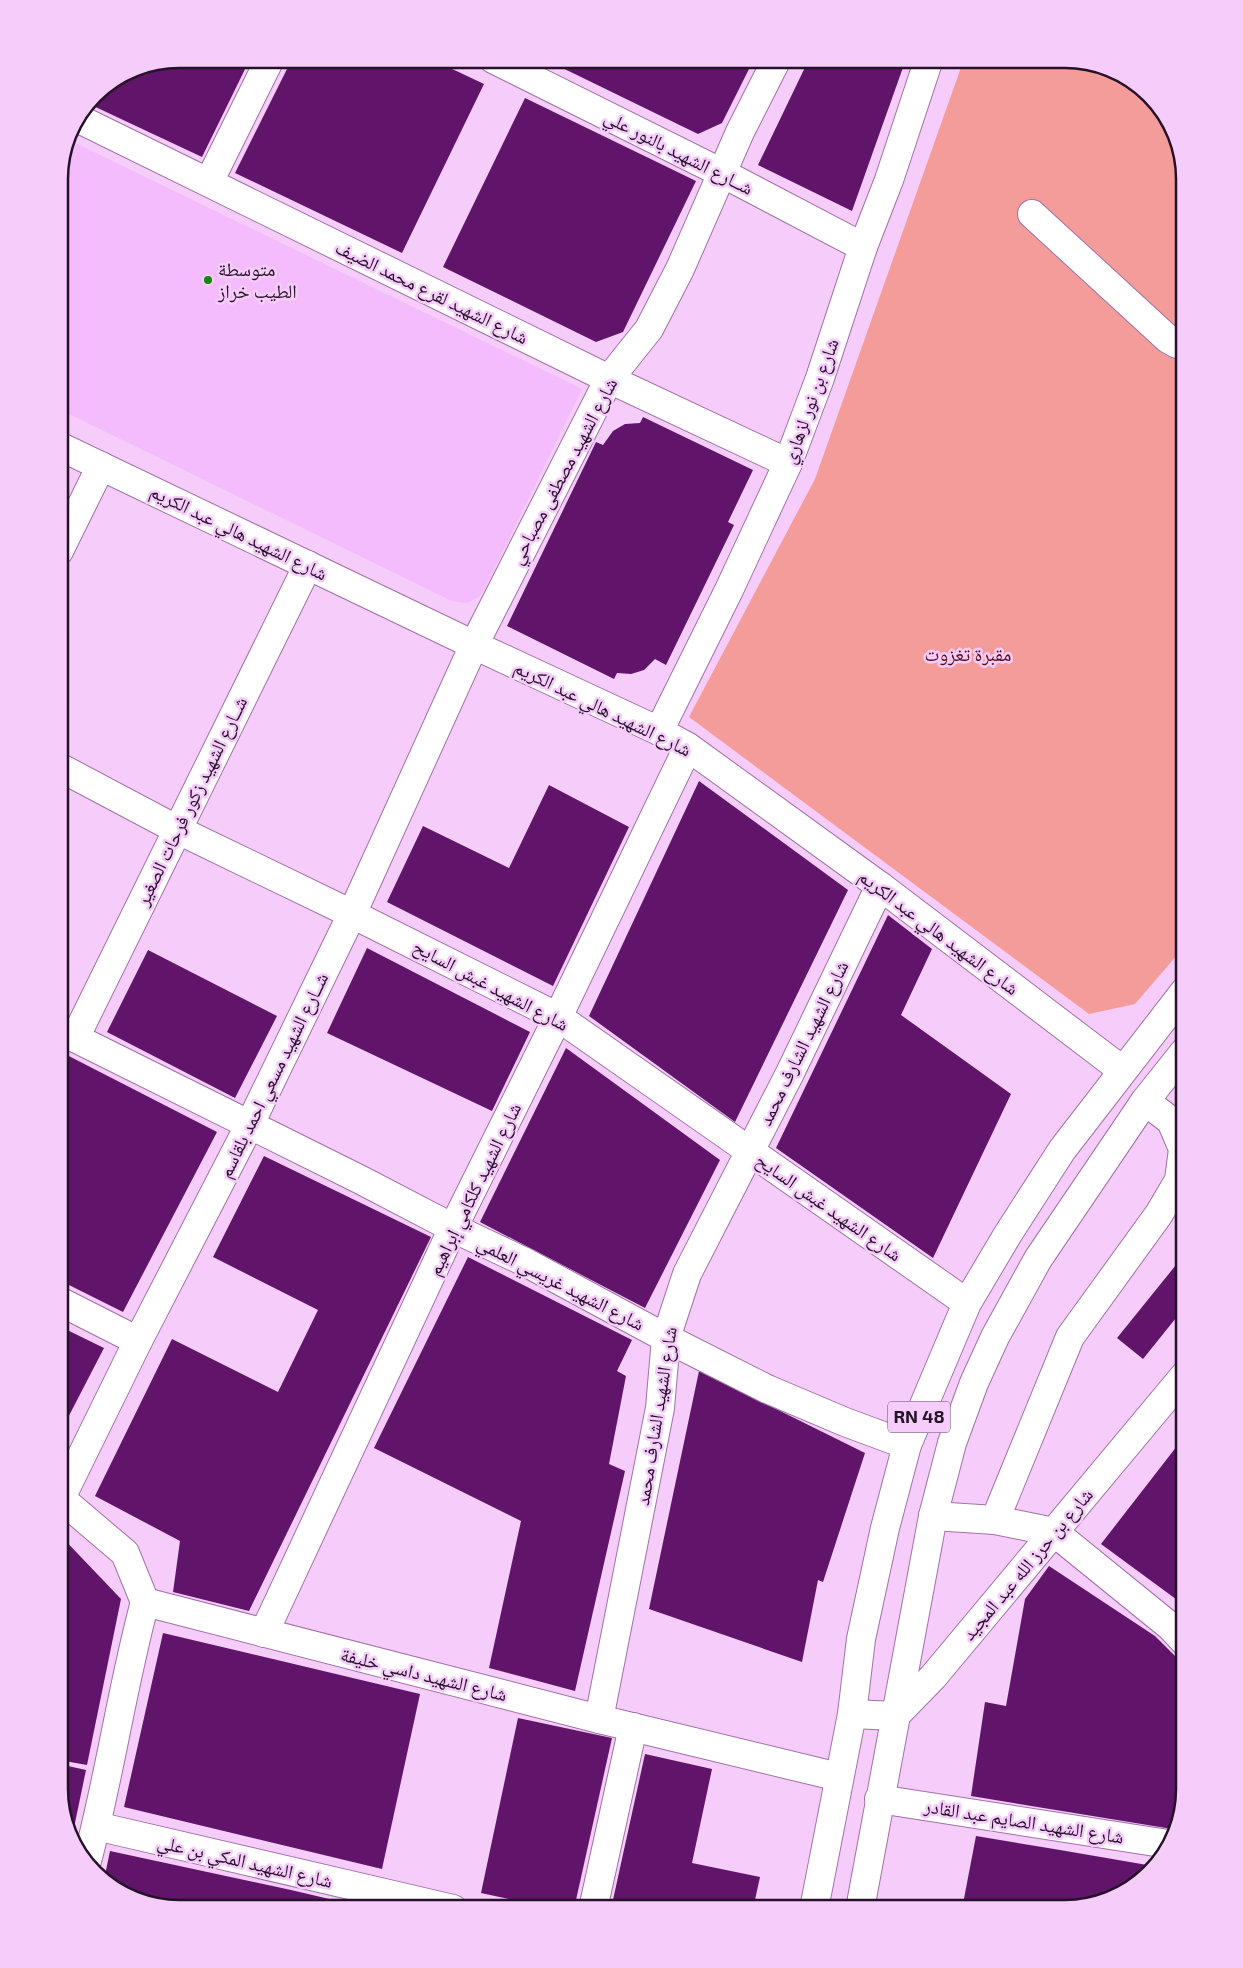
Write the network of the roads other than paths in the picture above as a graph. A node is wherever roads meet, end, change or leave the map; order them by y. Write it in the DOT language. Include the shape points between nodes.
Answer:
graph roads {
  1 [pos="266,68"];
  2 [pos="511,68"];
  3 [pos="772,68"];
  4 [pos="926,68"];
  5 [pos="83,121"];
  6 [pos="722,173"];
  7 [pos="209,182"];
  8 [pos="1032,214"];
  9 [pos="863,247"];
  10 [pos="1176,343"];
  11 [pos="609,379"];
  12 [pos="68,450"];
  13 [pos="788,463"];
  14 [pos="102,466"];
  15 [pos="68,534"];
  16 [pos="308,565"];
  17 [pos="474,645"];
  18 [pos="659,731"];
  19 [pos="688,747"];
  20 [pos="68,772"];
  21 [pos="176,829"];
  22 [pos="880,886"];
  23 [pos="352,914"];
  24 [pos="1176,1002"];
  25 [pos="558,1018"];
  26 [pos="67,1034"];
  27 [pos="1176,1062"];
  28 [pos="1122,1070"];
  29 [pos="1146,1101"];
  30 [pos="249,1126"];
  31 [pos="1176,1133"];
  32 [pos="749,1151"];
  33 [pos="1176,1185"];
  34 [pos="453,1228"];
  35 [pos="967,1303"];
  36 [pos="67,1305"];
  37 [pos="666,1338"];
  38 [pos="138,1341"];
  39 [pos="1176,1386"];
  40 [pos="907,1445"];
  41 [pos="67,1484"];
  42 [pos="67,1504"];
  43 [pos="933,1516"];
  44 [pos="995,1520"];
  45 [pos="1054,1532"];
  46 [pos="145,1602"];
  47 [pos="1176,1632"];
  48 [pos="264,1633"];
  49 [pos="852,1714"];
  50 [pos="895,1716"];
  51 [pos="599,1719"];
  52 [pos="633,1727"];
  53 [pos="839,1777"];
  54 [pos="879,1799"];
  55 [pos="96,1826"];
  56 [pos="1162,1843"];
  57 [pos="89,1855"];
  58 [pos="414,1900"];
  59 [pos="595,1900"];
  60 [pos="816,1900"];
  61 [pos="862,1900"];
  1 -- 7 [label="main road"];
  2 -- 6 [label="main road, شــارع الشهيد بالنور علي"];
  3 -- 6 [label="main road, شارع الشهيد مصطفى مصباحي"];
  4 -- 9 [label="main road, شارع بن نور لزهاري"];
  5 -- 7 [label="main road, شارع الشهيد لقرع محمد الضيف"];
  6 -- 9 [label="main road, شــارع الشهيد بالنور علي"];
  6 -- 11 [label="main road, شارع الشهيد مصطفى مصباحي" via="680,269 649,329"];
  7 -- 11 [label="main road, شارع الشهيد لقرع محمد الضيف"];
  8 -- 10 [label="main road"];
  9 -- 13 [label="main road, شارع بن نور لزهاري"];
  11 -- 13 [label="main road, شارع الشهيد لقرع محمد الضيف"];
  11 -- 17 [label="main road, شارع الشهيد مصطفى مصباحي"];
  12 -- 14 [label="main road, شارع الشهيد هالي عبد الكريم"];
  13 -- 18 [label="main road, شارع بن نور لزهاري"];
  14 -- 15 [label="main road"];
  14 -- 16 [label="main road, شارع الشهيد هالي عبد الكريم"];
  16 -- 17 [label="main road, شارع الشهيد هالي عبد الكريم"];
  16 -- 21 [label="main road, شــارع الشهيد زكور فرحات الصغير"];
  17 -- 18 [label="main road, شارع الشهيد هالي عبد الكريم"];
  17 -- 23 [label="main road, شــارع الشهيد مسعي احمد بلقاسم"];
  18 -- 19 [label="main road, شارع الشهيد هالي عبد الكريم"];
  19 -- 22 [label="main road, شارع الشهيد هالي عبد الكريم"];
  19 -- 25 [label="main road, شارع الشهيد كلكامي إبراهيم"];
  20 -- 21 [label="main road, شارع الشهيد غبش السايح"];
  21 -- 23 [label="main road, شارع الشهيد غبش السايح"];
  21 -- 26 [label="main road, شــارع الشهيد زكور فرحات الصغير"];
  22 -- 28 [label="main road, شارع الشهيد هالي عبد الكريم"];
  22 -- 32 [label="main road, شارع الشهيد الشارف محمد"];
  23 -- 25 [label="main road, شارع الشهيد غبش السايح"];
  23 -- 30 [label="main road, شــارع الشهيد مسعي احمد بلقاسم"];
  24 -- 28 [label="main road, RN 48"];
  25 -- 32 [label="main road, شارع الشهيد غبش السايح"];
  25 -- 34 [label="main road, شارع الشهيد كلكامي إبراهيم"];
  26 -- 30 [label="main road, شارع الشهيد غريسي العلمي"];
  27 -- 29 [label="main road, RN 48"];
  28 -- 35 [label="main road, RN 48" via="1062,1150"];
  29 -- 31 [label="main road" via="1171,1121"];
  29 -- 43 [label="main road, RN 48" via="1038,1259 995,1337 952,1443"];
  30 -- 34 [label="main road, شارع الشهيد غريسي العلمي"];
  30 -- 38 [label="main road, شــارع الشهيد مسعي احمد بلقاسم"];
  32 -- 35 [label="main road, شارع الشهيد غبش السايح"];
  32 -- 37 [label="main road, شارع الشهيد الشارف محمد" via="687,1274"];
  33 -- 44 [label="main road" via="1159,1214 1070,1337"];
  34 -- 37 [label="main road, شارع الشهيد غريسي العلمي" via="527,1263"];
  34 -- 48 [label="main road, شارع الشهيد كلكامي إبراهيم"];
  35 -- 40 [label="main road, RN 48"];
  36 -- 38 [label="main road"];
  37 -- 40 [label="main road, شارع الشهيد غريسي العلمي" via="767,1389"];
  37 -- 51 [label="main road, شارع الشهيد الشارف محمد" via="660,1408"];
  38 -- 41 [label="main road, شــارع الشهيد مسعي احمد بلقاسم"];
  39 -- 45 [label="main road, شارع بن حرز الله عبد المجيد"];
  40 -- 49 [label="main road, RN 48" via="861,1638"];
  42 -- 46 [label="main road" via="124,1553"];
  43 -- 44 [label="main road"];
  43 -- 50 [label="main road, RN 48"];
  44 -- 45 [label="main road"];
  45 -- 47 [label="main road"];
  45 -- 50 [label="main road, شارع بن حرز الله عبد المجيد" via="933,1677"];
  46 -- 48 [label="main road, شارع الشهيد داسي خليفة"];
  46 -- 55 [label="main road"];
  48 -- 51 [label="main road, شارع الشهيد داسي خليفة"];
  49 -- 50 [label="main road"];
  49 -- 53 [label="main road, RN 48"];
  50 -- 54 [label="main road, RN 48"];
  51 -- 52 [label="main road, شارع الشهيد داسي خليفة"];
  52 -- 53 [label="main road, شارع الشهيد داسي خليفة"];
  52 -- 59 [label="main road"];
  53 -- 60 [label="main road, RN 48"];
  54 -- 56 [label="main road, شارع الشهيد الصايم عبد القادر"];
  54 -- 61 [label="main road, RN 48"];
  55 -- 57 [label="main road"];
  55 -- 58 [label="main road, شارع الشهيد المكي بن علي"];
}
